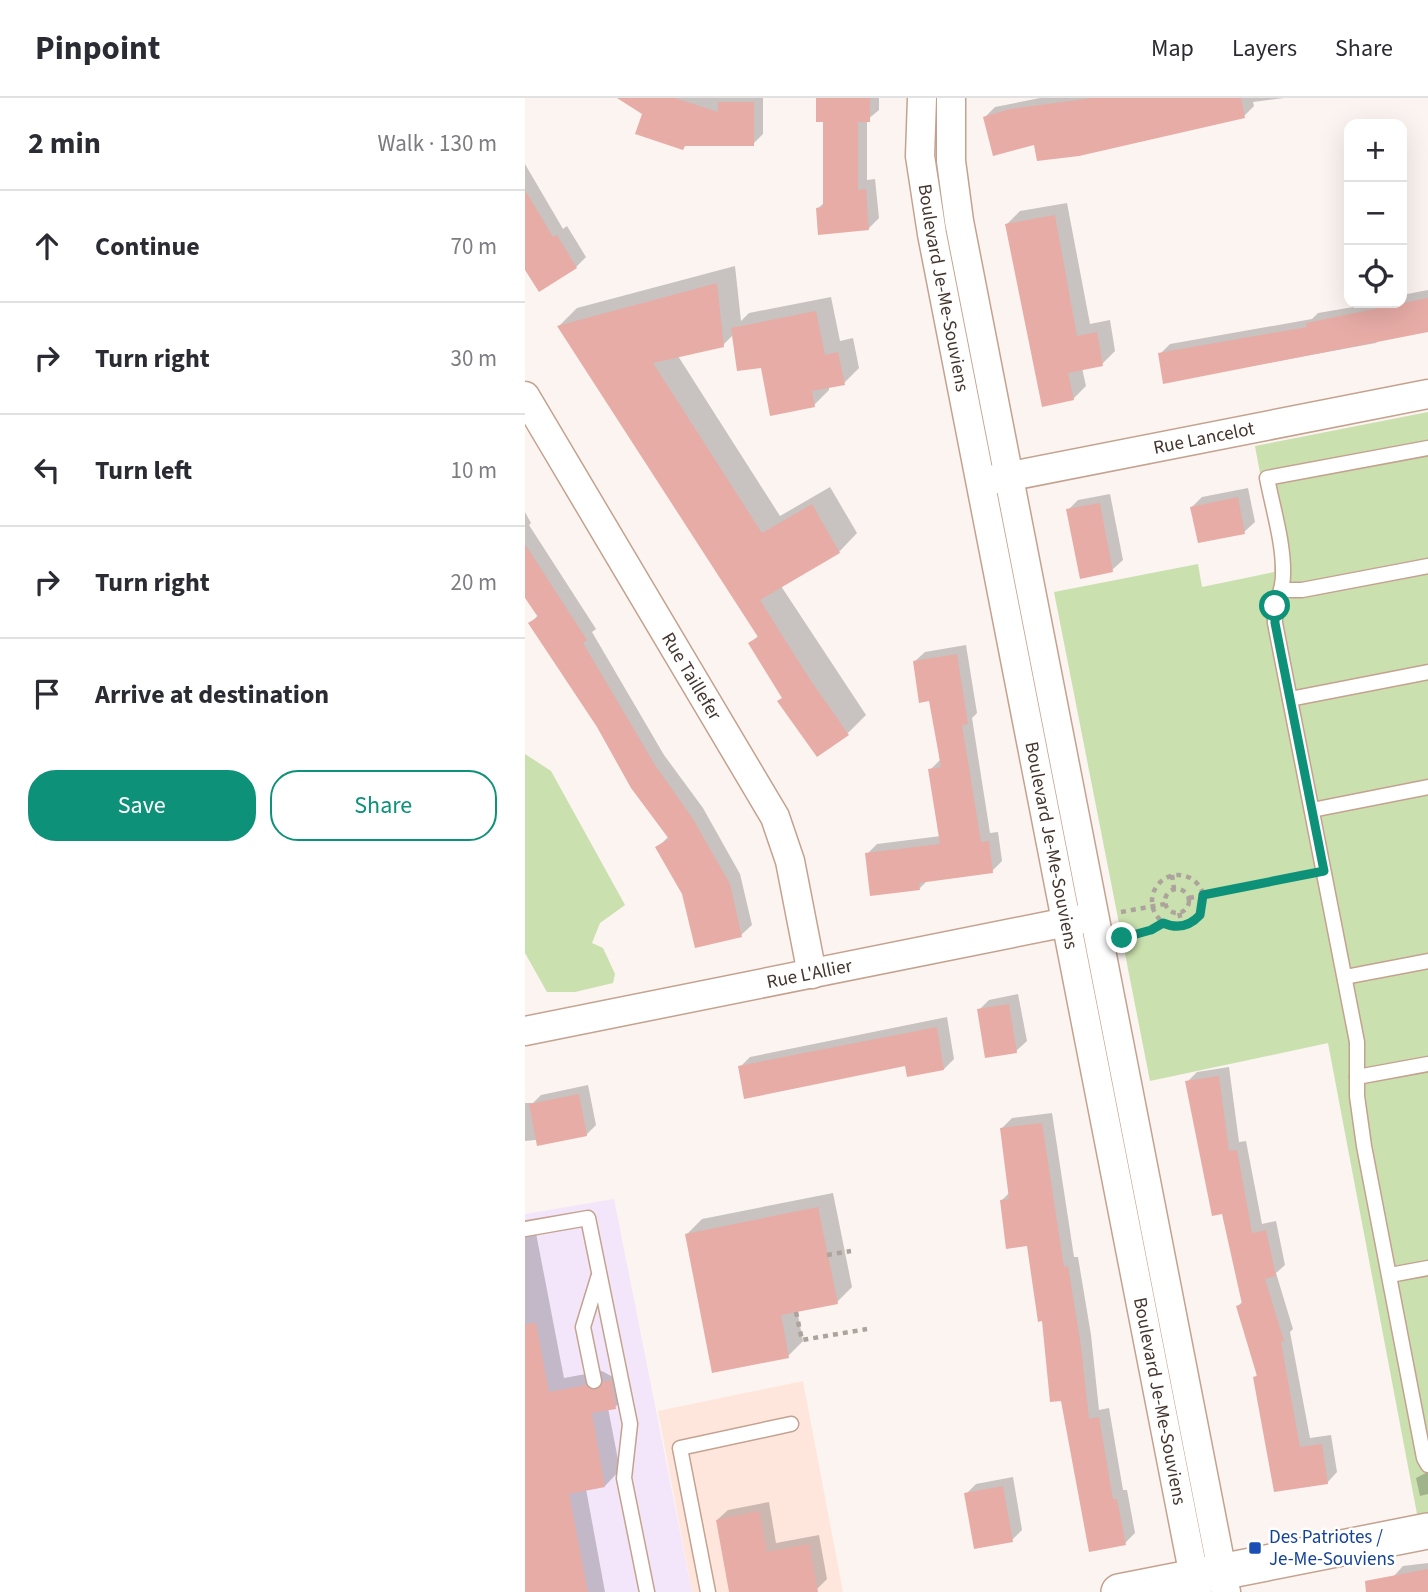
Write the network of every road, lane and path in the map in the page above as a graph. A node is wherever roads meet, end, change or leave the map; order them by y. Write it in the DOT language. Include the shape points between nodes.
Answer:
graph roads {
  1 [pos="922,98"];
  2 [pos="951,98"];
  3 [pos="1428,394"];
  4 [pos="525,396"];
  5 [pos="1428,448"];
  6 [pos="1010,475"];
  7 [pos="980,482"];
  8 [pos="1428,566"];
  9 [pos="1281,590"];
  10 [pos="1428,672"];
  11 [pos="1290,699"];
  12 [pos="1428,787"];
  13 [pos="1312,810"];
  14 [pos="1324,871"];
  15 [pos="1173,875"];
  16 [pos="1174,889"];
  17 [pos="1203,895"];
  18 [pos="1189,898"];
  19 [pos="1165,904"];
  20 [pos="1151,905"];
  21 [pos="1179,913"];
  22 [pos="1104,915"];
  23 [pos="1066,922"];
  24 [pos="1163,923"];
  25 [pos="1183,927"];
  26 [pos="1119,939"];
  27 [pos="1428,961"];
  28 [pos="812,974"];
  29 [pos="1345,977"];
  30 [pos="525,1031"];
  31 [pos="1428,1064"];
  32 [pos="1357,1077"];
  33 [pos="525,1229"];
  34 [pos="851,1251"];
  35 [pos="828,1255"];
  36 [pos="1428,1268"];
  37 [pos="600,1274"];
  38 [pos="1389,1275"];
  39 [pos="796,1312"];
  40 [pos="867,1329"];
  41 [pos="594,1381"];
  42 [pos="791,1424"];
  43 [pos="1428,1465"];
  44 [pos="1428,1531"];
  45 [pos="1210,1583"];
  46 [pos="647,1592"];
  47 [pos="708,1592"];
  48 [pos="1119,1592"];
  1 -- 7 [label="street, Boulevard Je-Me-Souviens" via="922,174"];
  2 -- 6 [label="street, Boulevard Je-Me-Souviens" via="956,202"];
  3 -- 6 [label="street, Rue Lancelot"];
  4 -- 28 [label="street, Rue Taillefer" via="780,827"];
  5 -- 9 [label="lane" via="1267,478 1283,568"];
  6 -- 7 [label="street, Rue Lancelot"];
  6 -- 22 [label="street, Boulevard Je-Me-Souviens"];
  7 -- 23 [label="street, Boulevard Je-Me-Souviens"];
  8 -- 9 [label="lane"];
  9 -- 11 [label="lane" via="1274,612"];
  10 -- 11 [label="lane"];
  11 -- 13 [label="lane"];
  12 -- 13 [label="lane"];
  13 -- 14 [label="lane"];
  14 -- 17 [label="path"];
  14 -- 29 [label="lane"];
  15 -- 16 [label="path"];
  15 -- 17 [label="path" via="1192,879"];
  15 -- 20 [label="path" via="1156,886"];
  16 -- 18 [label="path" via="1184,890"];
  16 -- 19 [label="path" via="1166,895"];
  17 -- 18 [label="path"];
  17 -- 25 [label="path" via="1200,915"];
  18 -- 21 [label="path" via="1186,909"];
  19 -- 20 [label="path"];
  19 -- 21 [label="path"];
  20 -- 22 [label="path"];
  20 -- 24 [label="path"];
  21 -- 25 [label="path"];
  22 -- 23 [label="street, Rue L'Allier"];
  22 -- 45 [label="street, Boulevard Je-Me-Souviens"];
  23 -- 28 [label="street, Rue L'Allier"];
  23 -- 45 [label="street, Boulevard Je-Me-Souviens"];
  24 -- 25 [label="path"];
  24 -- 26 [label="path"];
  27 -- 29 [label="lane"];
  28 -- 30 [label="street, Rue L'Allier"];
  29 -- 32 [label="lane" via="1357,1042"];
  31 -- 32 [label="lane"];
  32 -- 38 [label="lane" via="1360,1124"];
  33 -- 37 [label="lane" via="588,1218"];
  34 -- 35 [label="path"];
  36 -- 38 [label="lane"];
  37 -- 41 [label="lane" via="583,1327"];
  37 -- 46 [label="lane" via="629,1424 624,1479"];
  38 -- 43 [label="lane"];
  39 -- 40 [label="path" via="802,1340"];
  42 -- 47 [label="lane" via="680,1448"];
  44 -- 45 [label="street"];
  45 -- 48 [label="street"];
}
